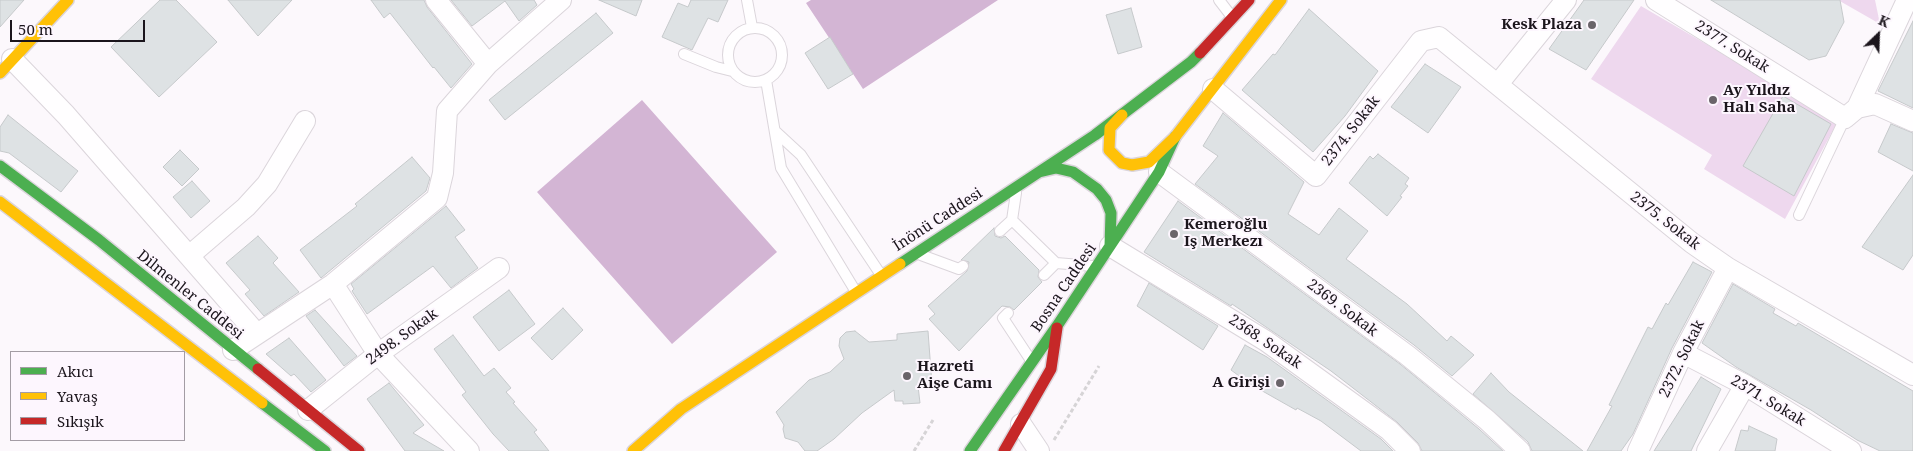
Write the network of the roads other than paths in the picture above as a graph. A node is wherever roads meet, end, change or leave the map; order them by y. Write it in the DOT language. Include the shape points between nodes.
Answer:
graph roads {
  1 [pos="68,0"];
  2 [pos="436,0"];
  3 [pos="748,0"];
  4 [pos="1219,0"];
  5 [pos="1281,0"];
  6 [pos="1566,0"];
  7 [pos="1656,0"];
  8 [pos="1907,0"];
  9 [pos="1243,3"];
  10 [pos="548,4"];
  11 [pos="1232,18"];
  12 [pos="1905,22"];
  13 [pos="752,27"];
  14 [pos="1438,37"];
  15 [pos="684,54"];
  16 [pos="488,64"];
  17 [pos="6,66"];
  18 [pos="732,71"];
  19 [pos="766,80"];
  20 [pos="1498,84"];
  21 [pos="1213,89"];
  22 [pos="1125,112"];
  23 [pos="1851,113"];
  24 [pos="1913,120"];
  25 [pos="305,121"];
  26 [pos="775,131"];
  27 [pos="1175,137"];
  28 [pos="0,166"];
  29 [pos="1038,172"];
  30 [pos="1159,172"];
  31 [pos="1017,186"];
  32 [pos="0,202"];
  33 [pos="1799,215"];
  34 [pos="1012,220"];
  35 [pos="1000,231"];
  36 [pos="1110,246"];
  37 [pos="915,253"];
  38 [pos="189,256"];
  39 [pos="1056,263"];
  40 [pos="963,266"];
  41 [pos="1096,267"];
  42 [pos="499,268"];
  43 [pos="1728,268"];
  44 [pos="1044,275"];
  45 [pos="881,276"];
  46 [pos="333,284"];
  47 [pos="856,292"];
  48 [pos="1008,313"];
  49 [pos="1057,326"];
  50 [pos="257,334"];
  51 [pos="233,350"];
  52 [pos="1683,353"];
  53 [pos="378,354"];
  54 [pos="1031,361"];
  55 [pos="1913,375"];
  56 [pos="1018,379"];
  57 [pos="1745,385"];
  58 [pos="308,410"];
  59 [pos="1021,424"];
  60 [pos="1046,447"];
  61 [pos="325,451"];
  62 [pos="359,451"];
  63 [pos="469,451"];
  64 [pos="633,451"];
  65 [pos="970,451"];
  66 [pos="1004,451"];
  67 [pos="1410,451"];
  68 [pos="1520,451"];
  69 [pos="1638,451"];
  70 [pos="1707,451"];
  71 [pos="1851,451"];
  1 -- 17 [label="main road"];
  2 -- 16 [label="street"];
  3 -- 13 [label="lane"];
  4 -- 11 [label="lane"];
  5 -- 21 [label="main road"];
  6 -- 20 [label="street"];
  7 -- 23 [label="street, 2377. Sokak"];
  8 -- 12 [label="street"];
  9 -- 11 [label="main road, İnönü Caddesi"];
  10 -- 16 [label="street"];
  11 -- 22 [label="main road, İnönü Caddesi" via="1192,62"];
  12 -- 23 [label="street"];
  13 -- 18 [label="lane" via="735,36 730,43 728,62"];
  13 -- 19 [label="lane" via="771,33 781,48 780,67"];
  14 -- 20 [label="street, 2375. Sokak"];
  14 -- 21 [label="street, 2374. Sokak" via="1421,41 1316,176"];
  15 -- 18 [label="lane"];
  16 -- 46 [label="street" via="447,112 443,173 436,198"];
  17 -- 38 [label="street" via="66,115"];
  18 -- 19 [label="lane" via="747,82"];
  19 -- 26 [label="lane"];
  20 -- 43 [label="street, 2375. Sokak" via="1662,220"];
  21 -- 27 [label="main road"];
  22 -- 27 [label="main road" via="1110,128 1108,139 1109,150 1122,163 1149,162"];
  22 -- 29 [label="main road, İnönü Caddesi"];
  23 -- 24 [label="street" via="1875,104"];
  23 -- 33 [label="lane"];
  25 -- 38 [label="street" via="267,184 246,207"];
  26 -- 45 [label="lane" via="801,155"];
  26 -- 47 [label="lane" via="780,168"];
  27 -- 30 [label="main road, Bosna Caddesi"];
  28 -- 51 [label="main road, Dilmenler Caddesi" via="99,240"];
  29 -- 31 [label="main road, İnönü Caddesi"];
  29 -- 36 [label="main road" via="1056,168 1073,172 1097,189 1111,213"];
  30 -- 36 [label="main road, Bosna Caddesi"];
  30 -- 68 [label="street, 2369. Sokak" via="1407,355"];
  31 -- 34 [label="lane"];
  31 -- 37 [label="main road, İnönü Caddesi"];
  32 -- 61 [label="main road"];
  34 -- 35 [label="lane"];
  34 -- 39 [label="lane"];
  36 -- 41 [label="main road, Bosna Caddesi"];
  36 -- 67 [label="street, 2368. Sokak" via="1266,341 1389,430"];
  37 -- 40 [label="lane" via="960,269"];
  37 -- 45 [label="main road, İnönü Caddesi"];
  38 -- 50 [label="street"];
  39 -- 41 [label="lane"];
  39 -- 44 [label="lane"];
  41 -- 49 [label="main road, Bosna Caddesi"];
  42 -- 53 [label="street, 2498. Sokak"];
  43 -- 52 [label="street, 2372. Sokak"];
  43 -- 55 [label="street, 2375. Sokak"];
  45 -- 47 [label="main road, İnönü Caddesi"];
  46 -- 50 [label="street"];
  46 -- 53 [label="street"];
  47 -- 64 [label="main road, İnönü Caddesi" via="681,409"];
  48 -- 54 [label="lane" via="1003,318"];
  49 -- 54 [label="main road, Bosna Caddesi"];
  49 -- 59 [label="main road" via="1051,369"];
  50 -- 51 [label="street"];
  51 -- 58 [label="main road, Dilmenler Caddesi"];
  52 -- 57 [label="street, 2371. Sokak"];
  52 -- 69 [label="street, 2372. Sokak"];
  53 -- 58 [label="street, 2498. Sokak"];
  53 -- 63 [label="street"];
  54 -- 56 [label="main road, Bosna Caddesi"];
  56 -- 59 [label="main road"];
  56 -- 65 [label="main road, Bosna Caddesi"];
  57 -- 70 [label="street"];
  57 -- 71 [label="street, 2371. Sokak"];
  58 -- 62 [label="main road, Dilmenler Caddesi"];
  59 -- 60 [label="street"];
  59 -- 66 [label="main road"];
}
